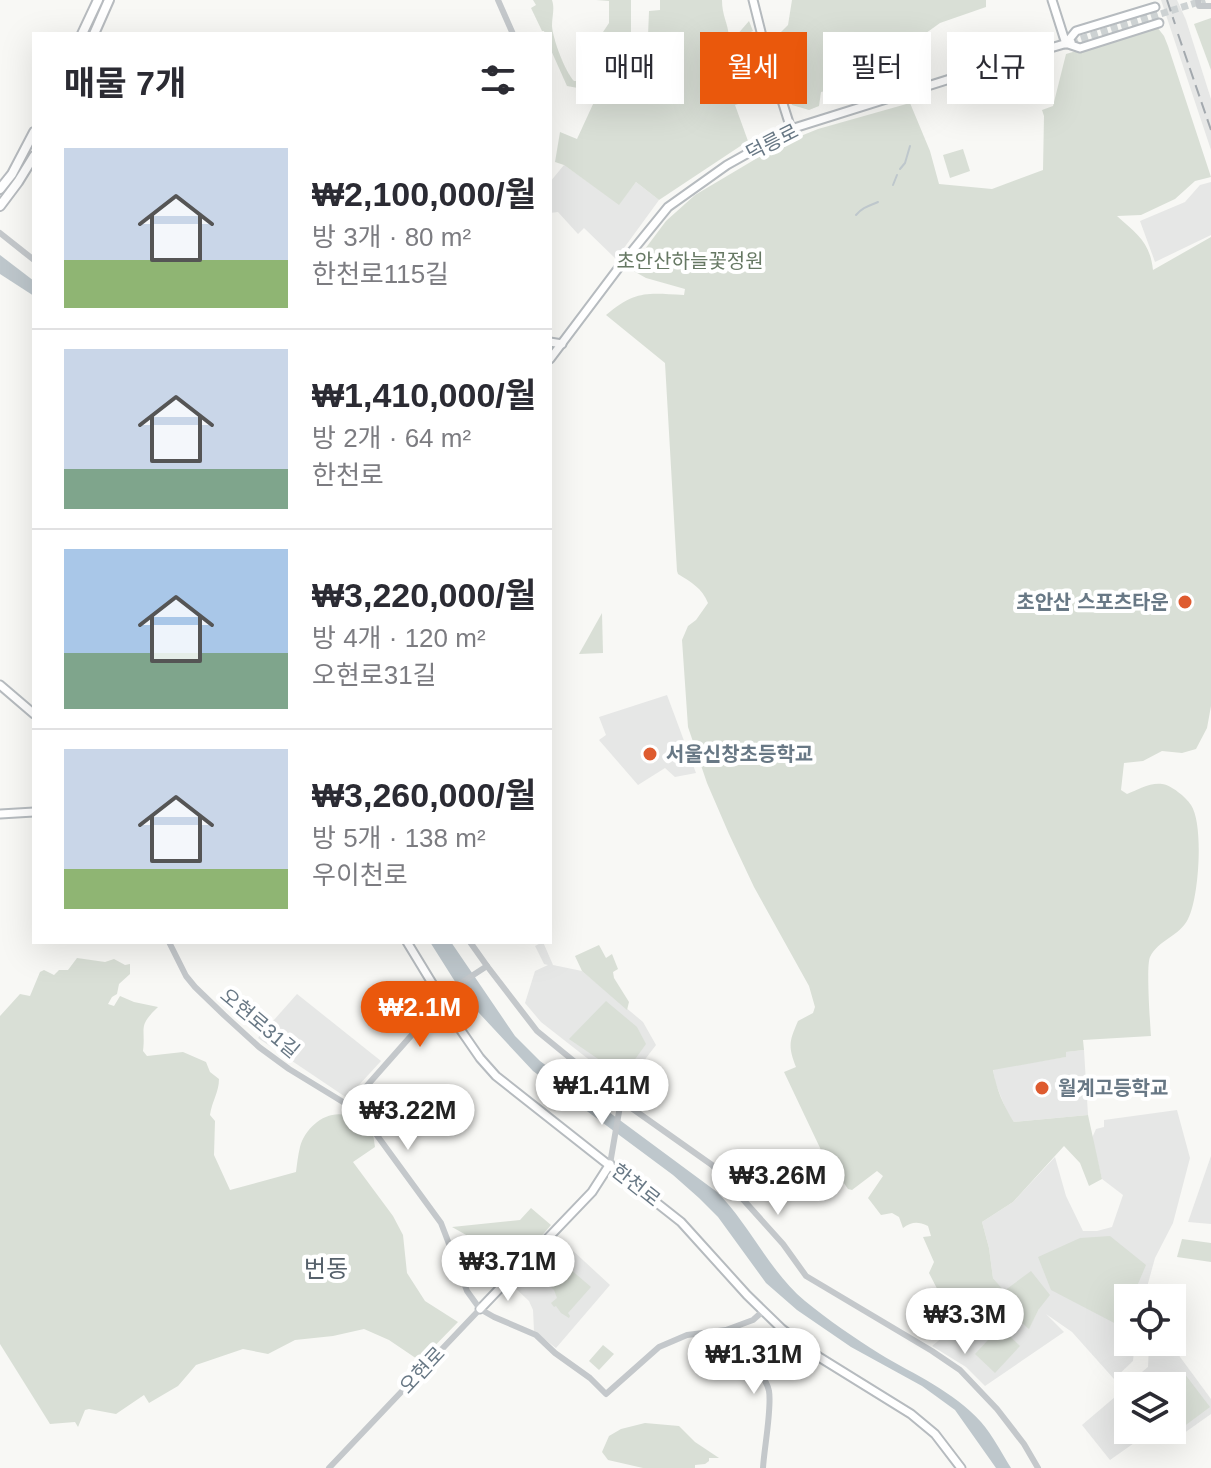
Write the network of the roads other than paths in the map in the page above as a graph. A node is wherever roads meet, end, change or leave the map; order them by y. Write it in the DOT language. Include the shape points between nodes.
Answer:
graph roads {
  1 [pos="98,0"];
  2 [pos="109,0"];
  3 [pos="498,0"];
  4 [pos="753,0"];
  5 [pos="1052,0"];
  6 [pos="1198,0"];
  7 [pos="1211,6"];
  8 [pos="1155,7"];
  9 [pos="1126,16"];
  10 [pos="1159,23"];
  11 [pos="83,32"];
  12 [pos="95,32"];
  13 [pos="512,32"];
  14 [pos="1131,32"];
  15 [pos="1068,43"];
  16 [pos="791,129"];
  17 [pos="32,136"];
  18 [pos="32,159"];
  19 [pos="0,189"];
  20 [pos="0,206"];
  21 [pos="0,233"];
  22 [pos="32,258"];
  23 [pos="552,342"];
  24 [pos="562,344"];
  25 [pos="552,356"];
  26 [pos="0,685"];
  27 [pos="32,712"];
  28 [pos="32,812"];
  29 [pos="0,814"];
  30 [pos="170,944"];
  31 [pos="408,944"];
  32 [pos="471,944"];
  33 [pos="483,968"];
  34 [pos="441,996"];
  35 [pos="623,1102"];
  36 [pos="349,1106"];
  37 [pos="610,1164"];
  38 [pos="480,1309"];
  39 [pos="763,1311"];
  40 [pos="720,1332"];
  41 [pos="329,1468"];
  42 [pos="763,1468"];
  43 [pos="961,1468"];
  44 [pos="1038,1468"];
  1 -- 11 [label="main road"];
  2 -- 12 [label="main road"];
  3 -- 13 [label="street"];
  4 -- 16 [label="main road"];
  5 -- 15 [label="main road"];
  6 -- 7 [label="street" via="1199,6"];
  8 -- 9 [label="main road"];
  9 -- 14 [label="main road" via="1136,21"];
  9 -- 15 [label="main road" via="1076,31"];
  10 -- 14 [label="main road"];
  14 -- 15 [label="main road" via="1080,48"];
  15 -- 16 [label="main road, 덕릉로"];
  16 -- 24 [label="main road, 덕릉로" via="668,207"];
  17 -- 19 [label="main road"];
  18 -- 20 [label="main road"];
  21 -- 22 [label="street"];
  23 -- 24 [label="main road"];
  24 -- 25 [label="main road, 덕릉로"];
  26 -- 27 [label="main road"];
  28 -- 29 [label="main road"];
  30 -- 36 [label="street, 오현로31길" via="186,976 210,1003 259,1047"];
  31 -- 34 [label="main road, 한천로"];
  32 -- 33 [label="street"];
  33 -- 34 [label="street"];
  33 -- 35 [label="street" via="537,1031"];
  34 -- 36 [label="street"];
  34 -- 37 [label="main road, 한천로" via="496,1076"];
  35 -- 37 [label="street"];
  35 -- 44 [label="street" via="712,1165 806,1276 960,1370 997,1409"];
  36 -- 38 [label="street, 오현로31길" via="441,1223 467,1291"];
  37 -- 38 [label="main road, 오현로" via="592,1192"];
  37 -- 39 [label="main road, 한천로" via="681,1222"];
  38 -- 40 [label="street" via="536,1335 606,1394 659,1347 687,1335"];
  38 -- 41 [label="street, 오현로"];
  39 -- 40 [label="street"];
  39 -- 43 [label="main road, 한천로" via="798,1342 911,1414 935,1434"];
  40 -- 42 [label="street" via="768,1387"];
}
